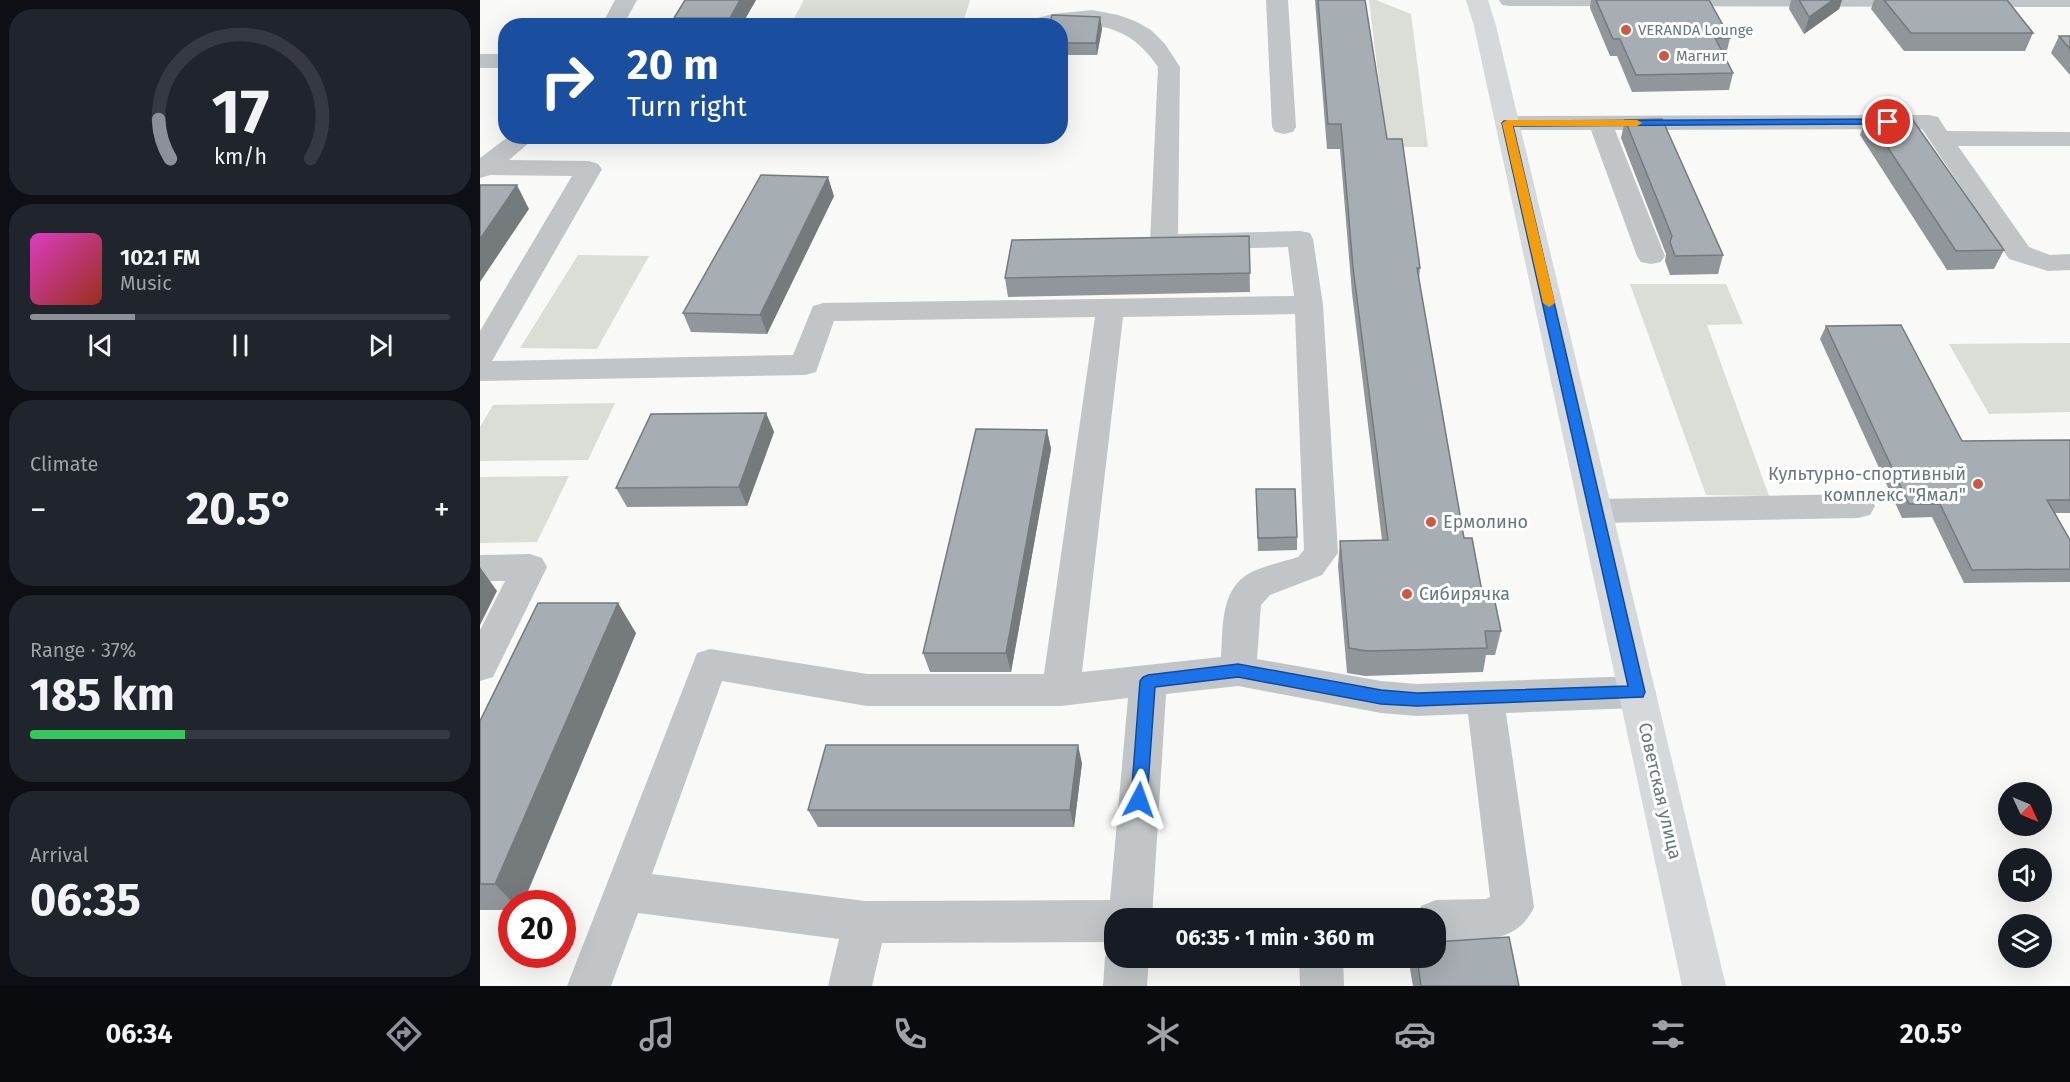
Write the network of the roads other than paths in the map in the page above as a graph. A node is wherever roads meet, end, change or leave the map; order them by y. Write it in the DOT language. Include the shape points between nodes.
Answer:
graph roads {
  1 [pos="626,0"];
  2 [pos="1277,0"];
  3 [pos="1477,0"];
  4 [pos="1510,0"];
  5 [pos="1654,0"];
  6 [pos="2070,2"];
  7 [pos="616,18"];
  8 [pos="1066,18"];
  9 [pos="480,61"];
  10 [pos="498,61"];
  11 [pos="1507,123"];
  12 [pos="1600,123"];
  13 [pos="1284,127"];
  14 [pos="1940,138"];
  15 [pos="2070,139"];
  16 [pos="515,144"];
  17 [pos="482,169"];
  18 [pos="1651,256"];
  19 [pos="2070,262"];
  20 [pos="1309,305"];
  21 [pos="1110,309"];
  22 [pos="480,356"];
  23 [pos="480,371"];
  24 [pos="1858,506"];
  25 [pos="1597,511"];
  26 [pos="480,568"];
  27 [pos="480,666"];
  28 [pos="1238,671"];
  29 [pos="1148,681"];
  30 [pos="1060,690"];
  31 [pos="1637,692"];
  32 [pos="1485,699"];
  33 [pos="626,891"];
  34 [pos="1131,908"];
  35 [pos="1104,921"];
  36 [pos="1446,921"];
  37 [pos="865,922"];
  38 [pos="1126,968"];
  39 [pos="1321,968"];
  40 [pos="589,986"];
  41 [pos="850,986"];
  42 [pos="1125,986"];
  43 [pos="1322,986"];
  44 [pos="1704,986"];
  1 -- 7 [label="street"];
  2 -- 13 [label="street"];
  3 -- 11 [label="main road, Советская улица"];
  4 -- 5 [label="street"];
  5 -- 6 [label="street"];
  8 -- 20 [label="street" via="1107,18 1133,28 1156,47 1168,67 1164,242 1300,239"];
  9 -- 10 [label="street"];
  11 -- 12 [label="street"];
  11 -- 25 [label="main road, Советская улица"];
  12 -- 14 [label="street" via="1929,122"];
  12 -- 18 [label="street"];
  14 -- 15 [label="street"];
  14 -- 19 [label="street" via="2019,253 2048,263"];
  16 -- 17 [label="street"];
  17 -- 22 [label="street" via="589,169"];
  20 -- 21 [label="street"];
  20 -- 28 [label="street" via="1321,553 1310,566 1258,585 1244,601"];
  21 -- 23 [label="street" via="823,312 805,365"];
  21 -- 30 [label="street"];
  24 -- 25 [label="street"];
  25 -- 31 [label="main road, Советская улица"];
  26 -- 27 [label="street" via="530,567"];
  28 -- 29 [label="street"];
  28 -- 32 [label="street" via="1381,697"];
  29 -- 30 [label="street"];
  29 -- 34 [label="street"];
  30 -- 33 [label="street" via="867,690 710,664"];
  31 -- 32 [label="street"];
  31 -- 44 [label="main road, Советская улица"];
  32 -- 36 [label="street" via="1513,907 1491,920"];
  33 -- 37 [label="street"];
  33 -- 40 [label="street"];
  35 -- 37 [label="street"];
  37 -- 41 [label="street"];
  38 -- 42 [label="street"];
  39 -- 43 [label="street"];
}
